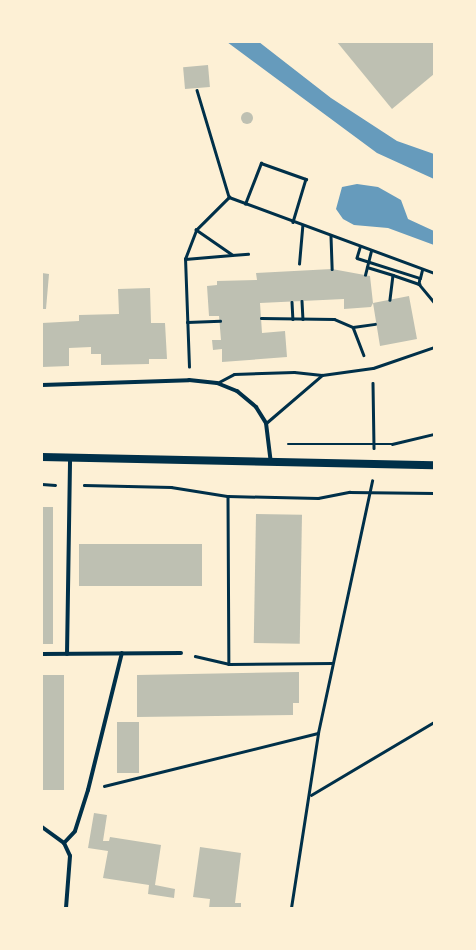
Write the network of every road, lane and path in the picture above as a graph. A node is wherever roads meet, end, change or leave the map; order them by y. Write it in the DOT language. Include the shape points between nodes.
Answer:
graph roads {
  1 [pos="197,90"];
  2 [pos="229,197"];
  3 [pos="245,204"];
  4 [pos="293,222"];
  5 [pos="302,226"];
  6 [pos="196,230"];
  7 [pos="331,236"];
  8 [pos="360,248"];
  9 [pos="371,251"];
  10 [pos="248,254"];
  11 [pos="232,255"];
  12 [pos="185,259"];
  13 [pos="368,261"];
  14 [pos="299,264"];
  15 [pos="367,267"];
  16 [pos="332,269"];
  17 [pos="422,270"];
  18 [pos="434,273"];
  19 [pos="365,275"];
  20 [pos="393,275"];
  21 [pos="420,278"];
  22 [pos="419,284"];
  23 [pos="390,300"];
  24 [pos="302,301"];
  25 [pos="292,302"];
  26 [pos="434,302"];
  27 [pos="261,318"];
  28 [pos="293,319"];
  29 [pos="303,319"];
  30 [pos="220,321"];
  31 [pos="187,322"];
  32 [pos="375,324"];
  33 [pos="353,327"];
  34 [pos="434,347"];
  35 [pos="373,368"];
  36 [pos="322,375"];
  37 [pos="189,380"];
  38 [pos="217,384"];
  39 [pos="42,385"];
  40 [pos="266,422"];
  41 [pos="434,434"];
  42 [pos="270,443"];
  43 [pos="374,444"];
  44 [pos="42,457"];
  45 [pos="70,457"];
  46 [pos="271,462"];
  47 [pos="373,464"];
  48 [pos="434,465"];
  49 [pos="42,484"];
  50 [pos="69,485"];
  51 [pos="372,492"];
  52 [pos="434,493"];
  53 [pos="228,496"];
  54 [pos="122,653"];
  55 [pos="181,653"];
  56 [pos="42,654"];
  57 [pos="67,654"];
  58 [pos="332,663"];
  59 [pos="229,664"];
  60 [pos="434,722"];
  61 [pos="318,733"];
  62 [pos="88,790"];
  63 [pos="310,796"];
  64 [pos="42,827"];
  65 [pos="64,843"];
  66 [pos="66,908"];
  67 [pos="291,908"];
  1 -- 2 [label="path"];
  2 -- 3 [label="path"];
  2 -- 6 [label="path"];
  3 -- 4 [label="path"];
  3 -- 4 [label="path" via="261,163 306,179"];
  4 -- 5 [label="path"];
  5 -- 7 [label="path"];
  5 -- 14 [label="path"];
  6 -- 11 [label="path"];
  6 -- 12 [label="path"];
  7 -- 8 [label="path"];
  7 -- 16 [label="path"];
  8 -- 9 [label="path"];
  8 -- 13 [label="path" via="357,258"];
  9 -- 13 [label="path"];
  9 -- 17 [label="path"];
  10 -- 11 [label="path"];
  11 -- 12 [label="path"];
  12 -- 31 [label="path"];
  13 -- 15 [label="path"];
  13 -- 21 [label="path"];
  15 -- 19 [label="path"];
  15 -- 20 [label="path"];
  17 -- 18 [label="path"];
  17 -- 21 [label="path"];
  20 -- 22 [label="path"];
  20 -- 23 [label="path"];
  21 -- 22 [label="path"];
  22 -- 26 [label="path"];
  24 -- 29 [label="path"];
  25 -- 28 [label="path"];
  27 -- 28 [label="path"];
  28 -- 29 [label="path"];
  29 -- 33 [label="path" via="334,320"];
  30 -- 31 [label="path"];
  31 -- 37 [label="path"];
  32 -- 33 [label="path"];
  33 -- 35 [label="path" via="360,350"];
  34 -- 35 [label="lane"];
  35 -- 36 [label="lane"];
  35 -- 43 [label="path"];
  36 -- 38 [label="lane" via="294,372 234,374"];
  36 -- 40 [label="lane"];
  37 -- 38 [label="street"];
  37 -- 39 [label="street"];
  38 -- 40 [label="street" via="237,391 256,407"];
  40 -- 42 [label="street"];
  41 -- 43 [label="path"];
  42 -- 43 [label="path"];
  42 -- 46 [label="street"];
  43 -- 47 [label="path"];
  44 -- 45 [label="main road"];
  45 -- 46 [label="main road"];
  45 -- 50 [label="street"];
  46 -- 47 [label="main road"];
  47 -- 48 [label="main road"];
  47 -- 51 [label="path"];
  49 -- 50 [label="path"];
  50 -- 53 [label="path" via="171,487"];
  50 -- 57 [label="street"];
  51 -- 52 [label="path"];
  51 -- 53 [label="path" via="318,498"];
  51 -- 58 [label="path"];
  53 -- 59 [label="path"];
  54 -- 55 [label="street"];
  54 -- 57 [label="street"];
  54 -- 62 [label="street"];
  55 -- 59 [label="path"];
  56 -- 57 [label="street"];
  58 -- 59 [label="path"];
  58 -- 61 [label="path"];
  60 -- 63 [label="path"];
  61 -- 62 [label="path"];
  61 -- 63 [label="path"];
  62 -- 65 [label="street" via="75,831"];
  63 -- 67 [label="path"];
  64 -- 65 [label="street"];
  65 -- 66 [label="street" via="70,869"];
}
